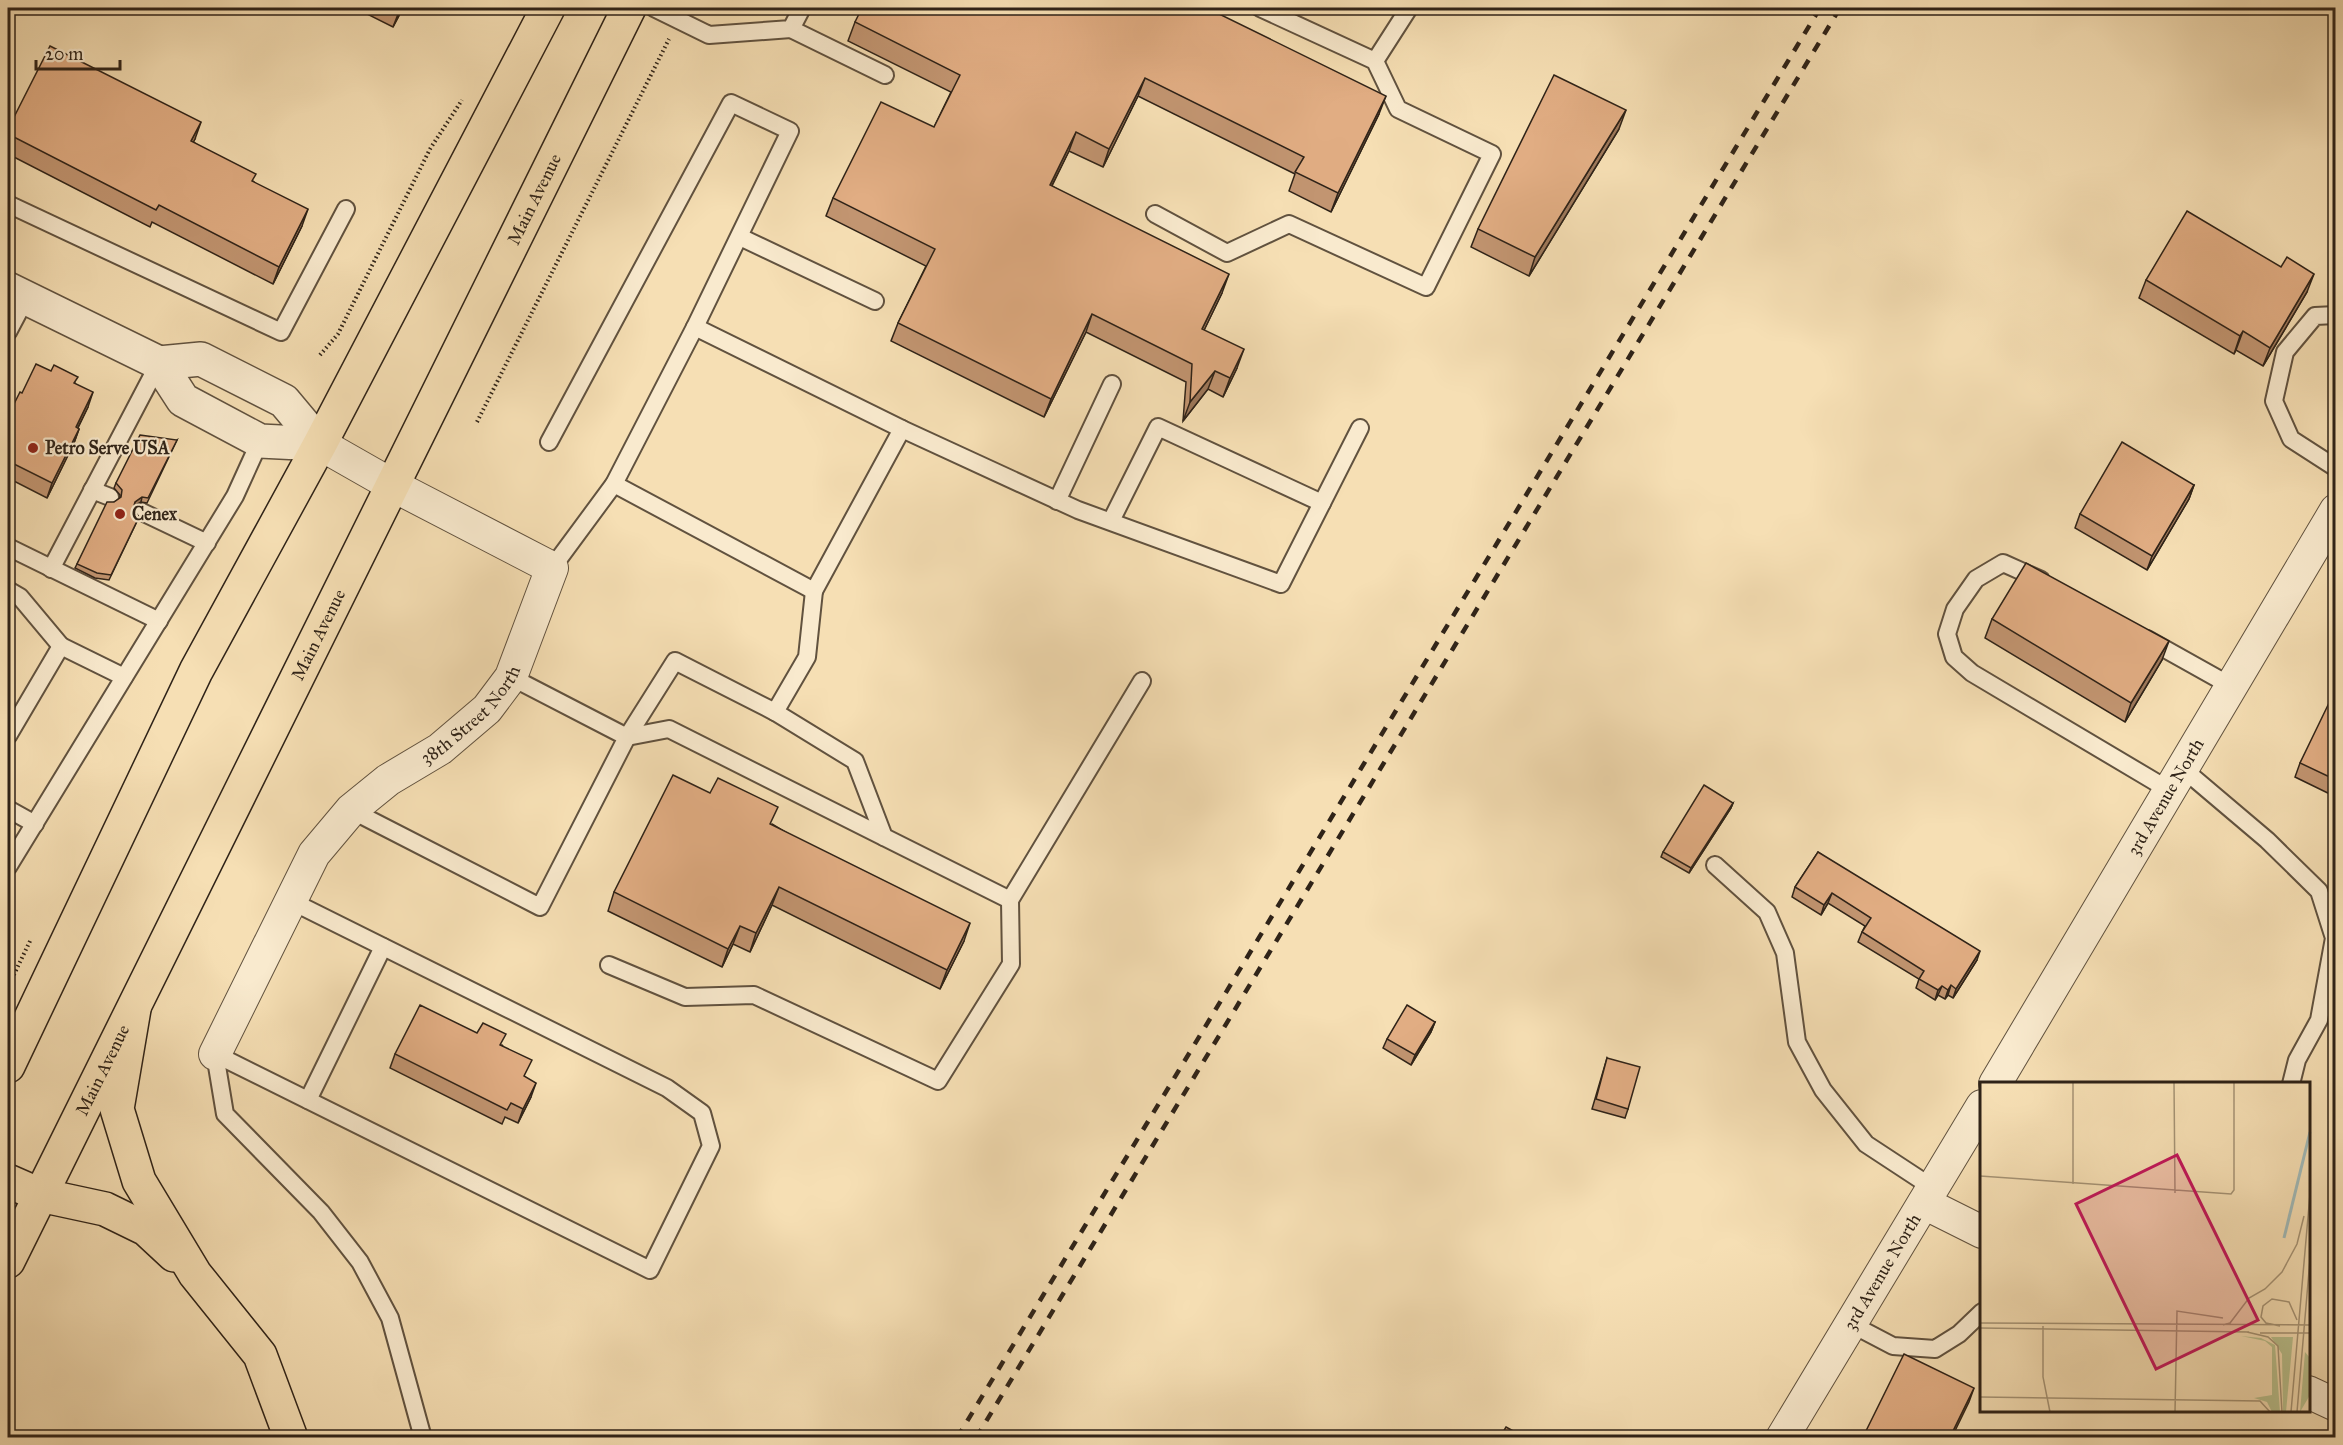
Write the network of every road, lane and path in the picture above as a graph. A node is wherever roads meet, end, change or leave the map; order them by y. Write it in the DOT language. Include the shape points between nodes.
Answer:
graph roads {
  1 [pos="548,8"];
  2 [pos="629,8"];
  3 [pos="654,8"];
  4 [pos="802,8"];
  5 [pos="1260,8"];
  6 [pos="1409,8"];
  7 [pos="678,20"];
  8 [pos="791,29"];
  9 [pos="1375,61"];
  10 [pos="885,75"];
  11 [pos="463,99"];
  12 [pos="8,204"];
  13 [pos="346,209"];
  14 [pos="1155,214"];
  15 [pos="740,237"];
  16 [pos="17,293"];
  17 [pos="875,301"];
  18 [pos="2336,315"];
  19 [pos="695,327"];
  20 [pos="8,332"];
  21 [pos="320,355"];
  22 [pos="159,363"];
  23 [pos="1112,384"];
  24 [pos="477,422"];
  25 [pos="1360,428"];
  26 [pos="902,429"];
  27 [pos="260,441"];
  28 [pos="549,442"];
  29 [pos="320,444"];
  30 [pos="2336,468"];
  31 [pos="614,484"];
  32 [pos="392,485"];
  33 [pos="92,490"];
  34 [pos="110,497"];
  35 [pos="1057,501"];
  36 [pos="1322,503"];
  37 [pos="2336,510"];
  38 [pos="142,512"];
  39 [pos="1111,521"];
  40 [pos="207,543"];
  41 [pos="8,547"];
  42 [pos="552,568"];
  43 [pos="51,569"];
  44 [pos="2050,586"];
  45 [pos="8,590"];
  46 [pos="814,591"];
  47 [pos="159,621"];
  48 [pos="2130,630"];
  49 [pos="61,646"];
  50 [pos="511,677"];
  51 [pos="124,678"];
  52 [pos="1142,681"];
  53 [pos="2231,686"];
  54 [pos="776,712"];
  55 [pos="8,736"];
  56 [pos="627,737"];
  57 [pos="2176,779"];
  58 [pos="8,809"];
  59 [pos="351,810"];
  60 [pos="34,824"];
  61 [pos="884,837"];
  62 [pos="1715,865"];
  63 [pos="8,867"];
  64 [pos="1010,900"];
  65 [pos="291,901"];
  66 [pos="383,947"];
  67 [pos="609,965"];
  68 [pos="134,1009"];
  69 [pos="215,1054"];
  70 [pos="8,1066"];
  71 [pos="1996,1082"];
  72 [pos="2291,1082"];
  73 [pos="308,1100"];
  74 [pos="1980,1109"];
  75 [pos="8,1181"];
  76 [pos="40,1195"];
  77 [pos="1928,1196"];
  78 [pos="1980,1231"];
  79 [pos="8,1262"];
  80 [pos="195,1275"];
  81 [pos="1980,1314"];
  82 [pos="1851,1323"];
  83 [pos="2310,1393"];
  84 [pos="2336,1405"];
  85 [pos="291,1437"];
  86 [pos="423,1437"];
  87 [pos="1782,1437"];
  1 -- 29 [label="main road"];
  2 -- 32 [label="main road, Main Avenue"];
  3 -- 7 [label="lane"];
  4 -- 8 [label="lane"];
  5 -- 9 [label="lane"];
  6 -- 9 [label="lane"];
  7 -- 8 [label="lane" via="709,35"];
  7 -- 24 [label="path"];
  8 -- 10 [label="lane"];
  9 -- 14 [label="lane" via="1398,109 1492,154 1426,287 1289,224 1227,253"];
  11 -- 21 [label="path" via="430,149 338,334"];
  12 -- 13 [label="lane" via="281,332"];
  15 -- 17 [label="lane"];
  15 -- 19 [label="lane"];
  15 -- 28 [label="lane" via="790,131 731,103"];
  16 -- 20 [label="lane"];
  16 -- 22 [label="street"];
  18 -- 30 [label="lane" via="2315,316 2285,352 2274,401 2291,439"];
  19 -- 26 [label="lane"];
  19 -- 31 [label="lane"];
  22 -- 27 [label="street" via="183,400"];
  22 -- 29 [label="street" via="201,359 211,364 284,401"];
  22 -- 33 [label="lane"];
  23 -- 35 [label="lane"];
  25 -- 36 [label="lane"];
  26 -- 35 [label="lane"];
  26 -- 46 [label="lane"];
  27 -- 29 [label="street"];
  27 -- 40 [label="lane" via="235,496"];
  29 -- 32 [label="street"];
  29 -- 70 [label="main road" via="196,671"];
  31 -- 42 [label="lane"];
  31 -- 46 [label="lane"];
  32 -- 42 [label="street"];
  32 -- 68 [label="main road, Main Avenue"];
  33 -- 34 [label="lane"];
  33 -- 43 [label="lane"];
  35 -- 39 [label="lane"];
  36 -- 39 [label="lane" via="1281,584"];
  36 -- 39 [label="lane" via="1158,428"];
  37 -- 53 [label="street, 3rd Avenue North"];
  38 -- 40 [label="lane"];
  40 -- 47 [label="lane"];
  41 -- 43 [label="lane"];
  42 -- 50 [label="street, 38th Street North"];
  43 -- 47 [label="lane"];
  44 -- 57 [label="lane" via="2003,562 1976,579 1955,609 1947,634 1954,657 1972,674"];
  45 -- 49 [label="lane" via="20,597"];
  46 -- 54 [label="lane" via="807,657"];
  47 -- 51 [label="lane"];
  48 -- 53 [label="lane"];
  49 -- 51 [label="lane"];
  49 -- 55 [label="lane"];
  50 -- 56 [label="lane"];
  50 -- 59 [label="street, 38th Street North" via="487,709 440,749 388,780"];
  51 -- 60 [label="lane"];
  52 -- 64 [label="lane"];
  53 -- 57 [label="street, 3rd Avenue North"];
  54 -- 56 [label="lane" via="675,661"];
  54 -- 61 [label="lane" via="855,761"];
  56 -- 59 [label="lane" via="540,907"];
  56 -- 61 [label="lane" via="669,729"];
  57 -- 71 [label="street, 3rd Avenue North"];
  57 -- 72 [label="lane" via="2267,840 2319,891 2334,938 2319,1020 2297,1060"];
  58 -- 60 [label="lane"];
  59 -- 65 [label="street, 38th Street North" via="314,854"];
  60 -- 63 [label="lane"];
  61 -- 64 [label="lane"];
  62 -- 77 [label="lane" via="1767,912 1785,953 1797,1042 1823,1090 1866,1144"];
  64 -- 67 [label="lane" via="1011,964 938,1082 754,995 685,997"];
  65 -- 66 [label="lane"];
  65 -- 69 [label="street, 38th Street North"];
  66 -- 73 [label="lane"];
  66 -- 73 [label="lane" via="667,1088 702,1113 711,1146 651,1269"];
  68 -- 76 [label="main road, Main Avenue"];
  68 -- 80 [label="main road" via="117,1109 139,1181"];
  69 -- 73 [label="lane"];
  69 -- 86 [label="lane" via="225,1114 321,1212 360,1262 390,1318"];
  74 -- 77 [label="street, 3rd Avenue North"];
  75 -- 76 [label="main road"];
  76 -- 79 [label="main road, Main Avenue"];
  76 -- 80 [label="main road" via="105,1209 146,1229"];
  77 -- 78 [label="street"];
  77 -- 82 [label="street, 3rd Avenue North"];
  80 -- 85 [label="main road" via="260,1355"];
  81 -- 82 [label="lane" via="1935,1349 1893,1346"];
  82 -- 87 [label="street, 3rd Avenue North"];
  83 -- 84 [label="street"];
}
